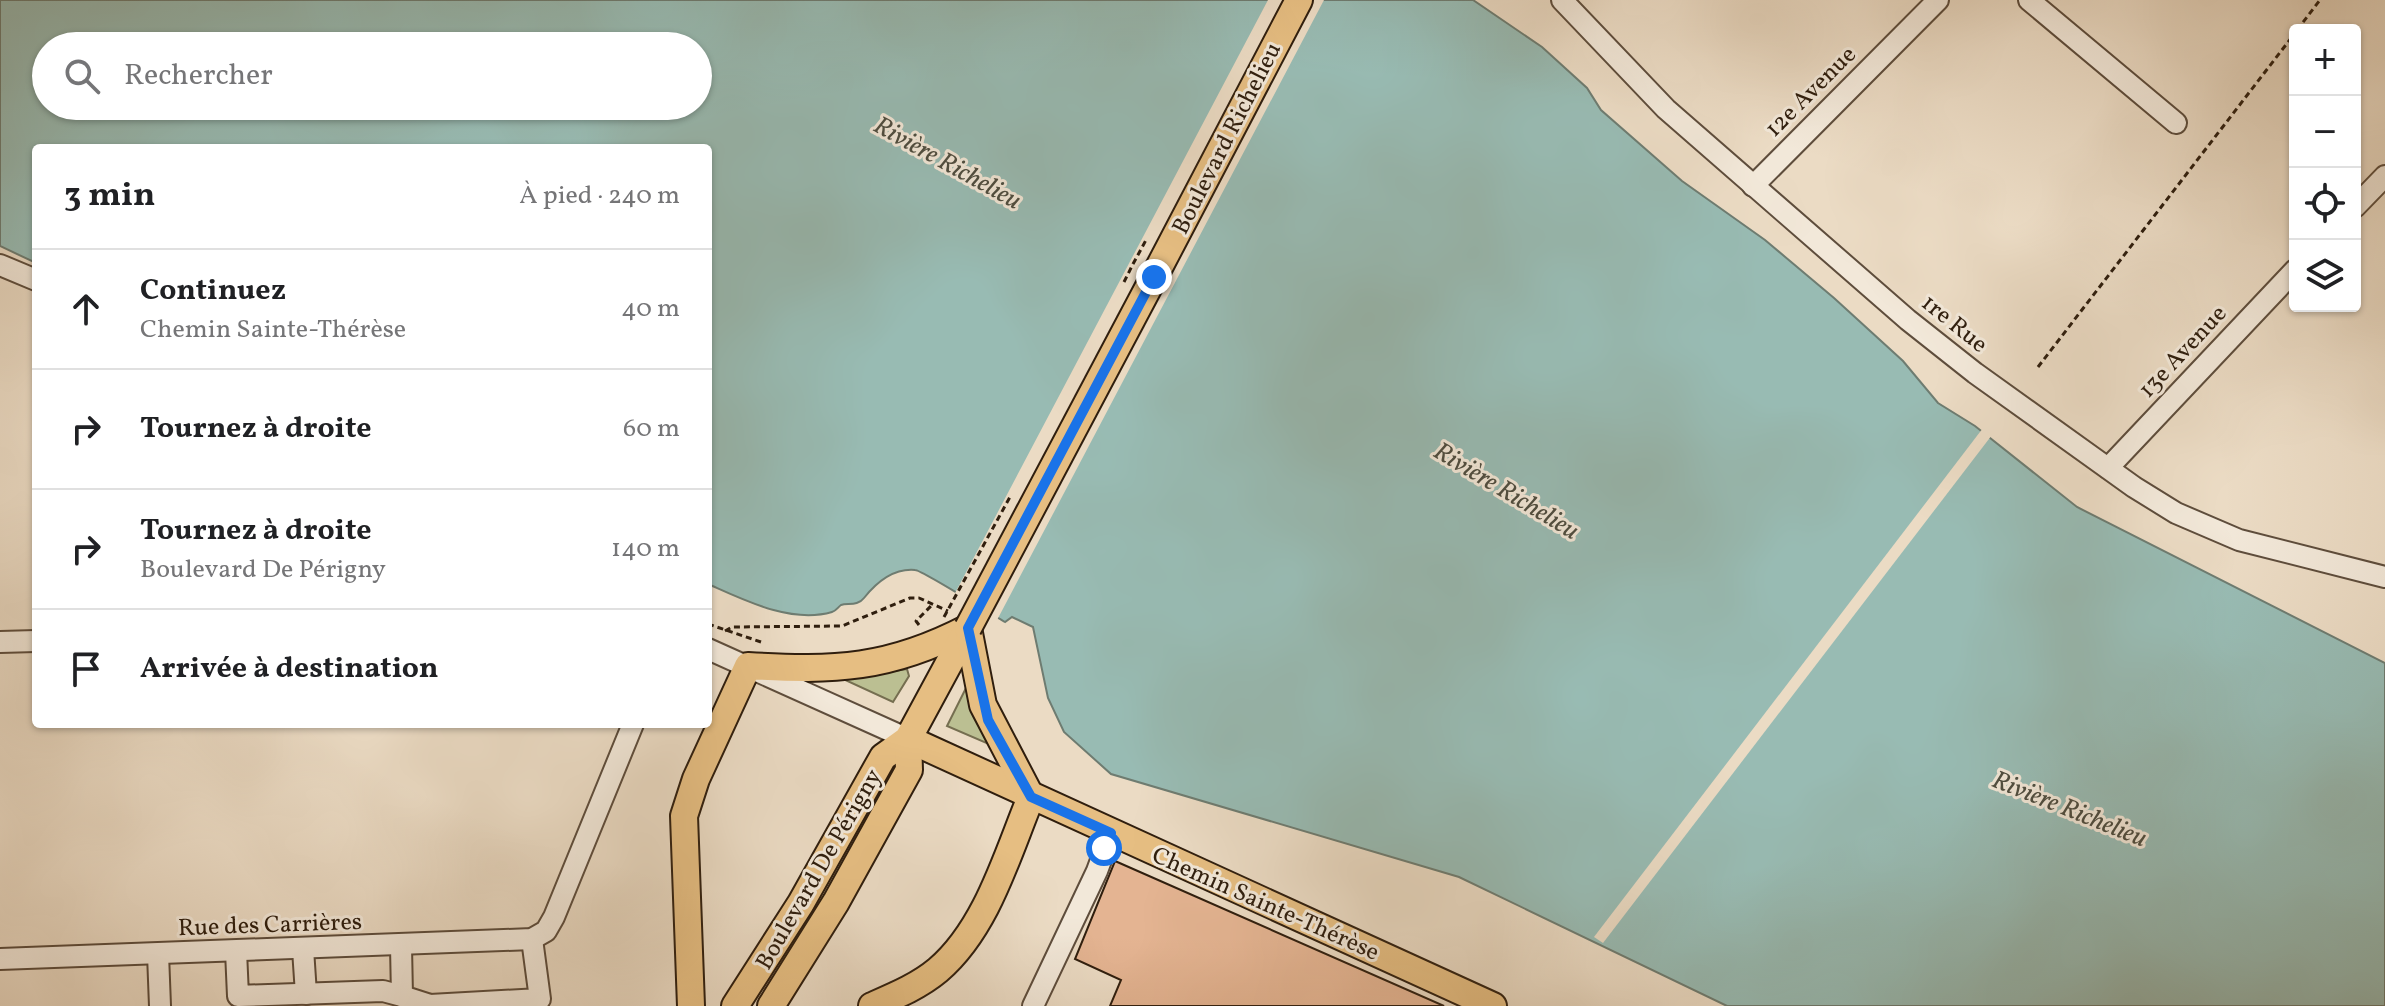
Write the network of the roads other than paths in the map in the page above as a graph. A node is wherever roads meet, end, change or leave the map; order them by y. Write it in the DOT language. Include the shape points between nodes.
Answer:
graph roads {
  1 [pos="1299,0"];
  2 [pos="1562,0"];
  3 [pos="1938,0"];
  4 [pos="2029,0"];
  5 [pos="2176,123"];
  6 [pos="2385,176"];
  7 [pos="1753,186"];
  8 [pos="2361,201"];
  9 [pos="0,265"];
  10 [pos="2289,276"];
  11 [pos="1154,277"];
  12 [pos="32,278"];
  13 [pos="2108,468"];
  14 [pos="2385,577"];
  15 [pos="963,622"];
  16 [pos="32,641"];
  17 [pos="0,642"];
  18 [pos="712,651"];
  19 [pos="748,666"];
  20 [pos="631,728"];
  21 [pos="908,739"];
  22 [pos="1031,797"];
  23 [pos="1111,833"];
  24 [pos="536,937"];
  25 [pos="401,946"];
  26 [pos="303,949"];
  27 [pos="236,951"];
  28 [pos="158,954"];
  29 [pos="0,959"];
  30 [pos="306,994"];
  31 [pos="402,996"];
  32 [pos="238,1001"];
  33 [pos="540,1002"];
  34 [pos="160,1006"];
  35 [pos="691,1006"];
  36 [pos="735,1006"];
  37 [pos="771,1006"];
  38 [pos="872,1006"];
  39 [pos="1033,1006"];
  40 [pos="1493,1006"];
  1 -- 11 [label="main road, Boulevard Richelieu"];
  2 -- 7 [label="street, 1re Rue" via="1649,94"];
  3 -- 7 [label="street, 12e Avenue"];
  4 -- 5 [label="street"];
  6 -- 8 [label="street"];
  7 -- 13 [label="street, 1re Rue" via="1940,346"];
  9 -- 12 [label="street"];
  10 -- 13 [label="street, 13e Avenue"];
  11 -- 15 [label="main road, Boulevard De Périgny, bridge"];
  13 -- 14 [label="street, 1re Rue" via="2158,503 2217,532"];
  15 -- 19 [label="main road" via="912,655 866,665"];
  15 -- 21 [label="main road, Boulevard De Périgny"];
  15 -- 22 [label="main road" via="988,720"];
  16 -- 17 [label="street"];
  18 -- 19 [label="street"];
  19 -- 21 [label="street"];
  19 -- 35 [label="main road" via="684,816"];
  20 -- 24 [label="street" via="554,917"];
  21 -- 22 [label="main road, Chemin Sainte-Thérèse"];
  21 -- 36 [label="main road, Boulevard De Périgny" via="883,757 801,903"];
  21 -- 37 [label="main road, Boulevard De Périgny" via="909,770"];
  22 -- 23 [label="main road, Chemin Sainte-Thérèse"];
  22 -- 38 [label="main road" via="963,943 931,976"];
  23 -- 39 [label="street"];
  23 -- 40 [label="main road, Chemin Sainte-Thérèse"];
  24 -- 25 [label="street, Rue des Carrières"];
  24 -- 33 [label="street"];
  25 -- 26 [label="street, Rue des Carrières"];
  25 -- 31 [label="street"];
  26 -- 27 [label="street, Rue des Carrières"];
  26 -- 30 [label="street"];
  27 -- 28 [label="street, Rue des Carrières"];
  27 -- 32 [label="street"];
  28 -- 29 [label="street, Rue des Carrières"];
  28 -- 34 [label="street"];
  30 -- 31 [label="street" via="383,991"];
  30 -- 32 [label="street"];
  31 -- 33 [label="street" via="430,1005"];
}
